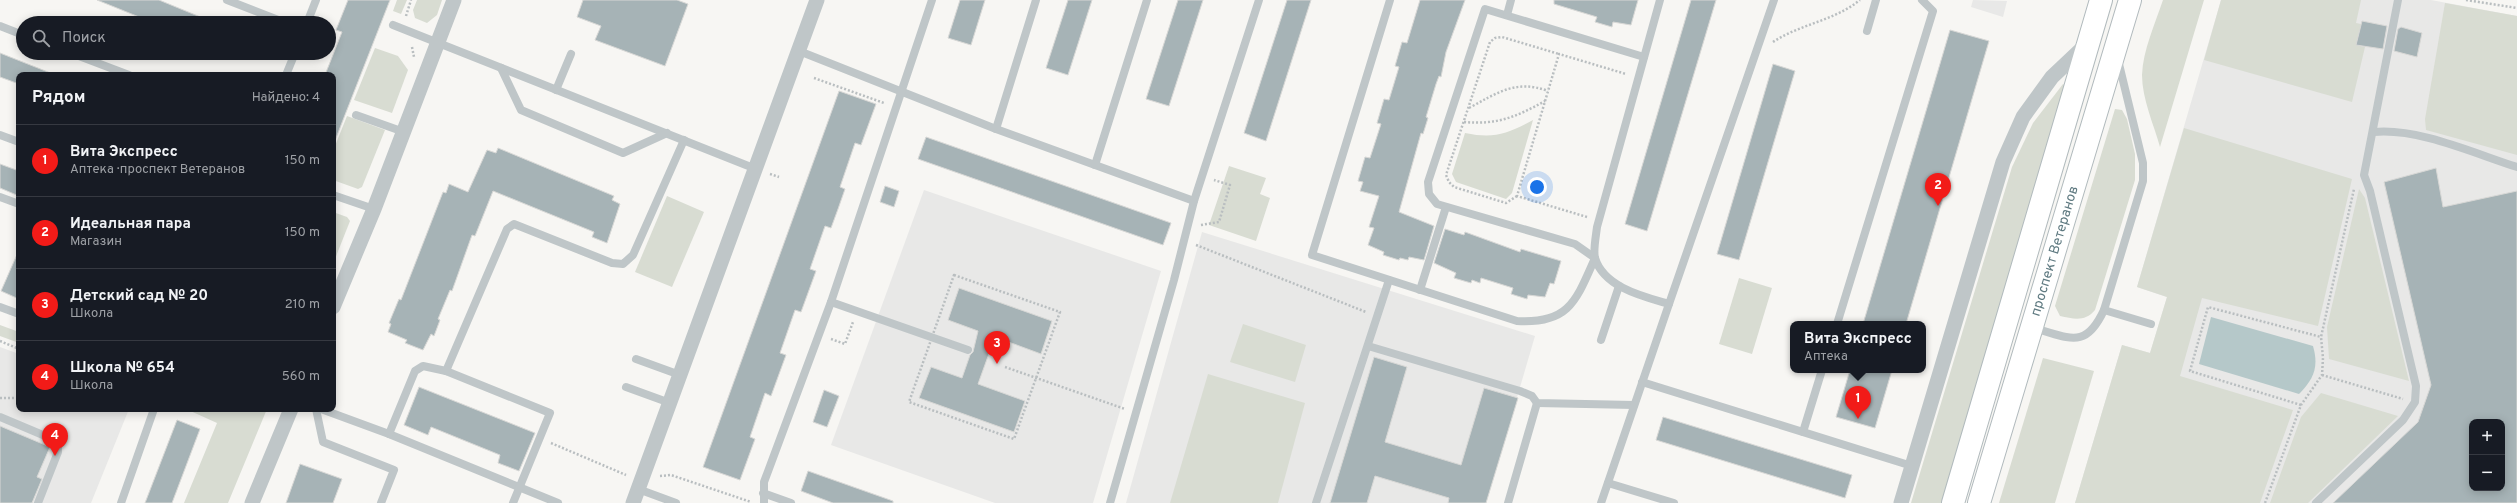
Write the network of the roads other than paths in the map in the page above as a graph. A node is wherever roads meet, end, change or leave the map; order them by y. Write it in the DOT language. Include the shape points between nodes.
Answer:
graph roads {
  1 [pos="228,0"];
  2 [pos="316,0"];
  3 [pos="454,0"];
  4 [pos="818,0"];
  5 [pos="932,0"];
  6 [pos="1036,0"];
  7 [pos="1147,0"];
  8 [pos="1259,0"];
  9 [pos="1390,0"];
  10 [pos="1511,0"];
  11 [pos="1660,0"];
  12 [pos="1774,0"];
  13 [pos="1876,0"];
  14 [pos="1922,0"];
  15 [pos="2101,0"];
  16 [pos="2130,0"];
  17 [pos="2398,0"];
  18 [pos="1507,15"];
  19 [pos="268,16"];
  20 [pos="310,16"];
  21 [pos="393,25"];
  22 [pos="0,26"];
  23 [pos="1867,31"];
  24 [pos="16,32"];
  25 [pos="2090,40"];
  26 [pos="438,43"];
  27 [pos="2116,49"];
  28 [pos="799,51"];
  29 [pos="571,54"];
  30 [pos="1644,57"];
  31 [pos="89,60"];
  32 [pos="292,60"];
  33 [pos="501,68"];
  34 [pos="121,72"];
  35 [pos="287,72"];
  36 [pos="556,90"];
  37 [pos="901,91"];
  38 [pos="356,114"];
  39 [pos="996,129"];
  40 [pos="404,132"];
  41 [pos="2374,132"];
  42 [pos="667,133"];
  43 [pos="0,135"];
  44 [pos="684,140"];
  45 [pos="16,141"];
  46 [pos="1095,165"];
  47 [pos="2517,167"];
  48 [pos="756,169"];
  49 [pos="336,196"];
  50 [pos="0,197"];
  51 [pos="1194,201"];
  52 [pos="16,203"];
  53 [pos="1446,207"];
  54 [pos="374,209"];
  55 [pos="1595,258"];
  56 [pos="1389,280"];
  57 [pos="1619,286"];
  58 [pos="1420,290"];
  59 [pos="336,300"];
  60 [pos="831,302"];
  61 [pos="1669,304"];
  62 [pos="0,307"];
  63 [pos="2104,310"];
  64 [pos="16,313"];
  65 [pos="1837,321"];
  66 [pos="2151,324"];
  67 [pos="2032,328"];
  68 [pos="1601,340"];
  69 [pos="1368,346"];
  70 [pos="968,350"];
  71 [pos="636,359"];
  72 [pos="446,372"];
  73 [pos="1821,373"];
  74 [pos="680,375"];
  75 [pos="1642,382"];
  76 [pos="626,387"];
  77 [pos="670,403"];
  78 [pos="1537,403"];
  79 [pos="1634,405"];
  80 [pos="153,412"];
  81 [pos="289,412"];
  82 [pos="317,412"];
  83 [pos="329,412"];
  84 [pos="0,417"];
  85 [pos="1803,432"];
  86 [pos="389,434"];
  87 [pos="1912,466"];
  88 [pos="1608,483"];
  89 [pos="520,486"];
  90 [pos="638,489"];
  91 [pos="763,493"];
  92 [pos="38,503"];
  93 [pos="121,503"];
  94 [pos="252,503"];
  95 [pos="381,503"];
  96 [pos="513,503"];
  97 [pos="558,503"];
  98 [pos="633,503"];
  99 [pos="676,503"];
  100 [pos="764,503"];
  101 [pos="791,503"];
  102 [pos="1110,503"];
  103 [pos="1316,503"];
  104 [pos="1508,503"];
  105 [pos="1601,503"];
  106 [pos="1674,503"];
  107 [pos="1901,503"];
  108 [pos="1952,503"];
  109 [pos="1978,503"];
  110 [pos="2316,503"];
  1 -- 19 [label="lane"];
  2 -- 20 [label="lane"];
  3 -- 26 [label="street"];
  4 -- 28 [label="street"];
  5 -- 37 [label="lane"];
  6 -- 39 [label="lane"];
  7 -- 46 [label="lane"];
  8 -- 51 [label="lane"];
  9 -- 56 [label="lane" via="1312,255"];
  10 -- 18 [label="lane"];
  11 -- 30 [label="lane"];
  12 -- 61 [label="lane"];
  13 -- 23 [label="lane"];
  14 -- 65 [label="lane" via="1933,11"];
  15 -- 25 [label="main road, проспект Ветеранов"];
  16 -- 27 [label="main road, проспект Ветеранов"];
  17 -- 41 [label="lane"];
  18 -- 30 [label="lane"];
  18 -- 53 [label="lane" via="1485,9 1428,182 1429,194 1437,204"];
  21 -- 26 [label="lane"];
  22 -- 24 [label="lane"];
  25 -- 87 [label="street" via="2052,77 2023,117 2003,162"];
  25 -- 108 [label="main road, проспект Ветеранов"];
  26 -- 33 [label="lane"];
  26 -- 40 [label="street"];
  27 -- 63 [label="lane" via="2140,148 2143,181"];
  27 -- 67 [label="main road, проспект Ветеранов"];
  28 -- 37 [label="lane"];
  28 -- 48 [label="street"];
  29 -- 36 [label="lane"];
  30 -- 55 [label="lane" via="1599,221"];
  31 -- 34 [label="lane"];
  32 -- 35 [label="lane"];
  33 -- 36 [label="lane"];
  33 -- 42 [label="lane" via="521,110 623,153"];
  36 -- 42 [label="lane"];
  37 -- 39 [label="lane"];
  37 -- 60 [label="lane"];
  38 -- 40 [label="lane"];
  39 -- 46 [label="lane"];
  40 -- 54 [label="street"];
  41 -- 47 [label="lane" via="2392,130 2427,138"];
  41 -- 110 [label="lane" via="2364,175 2416,386 2415,402 2404,420"];
  42 -- 44 [label="lane"];
  43 -- 45 [label="lane"];
  44 -- 48 [label="lane"];
  44 -- 72 [label="lane" via="633,255 624,264 612,263 514,224 507,229"];
  46 -- 51 [label="lane"];
  48 -- 74 [label="street"];
  49 -- 54 [label="lane"];
  50 -- 52 [label="lane"];
  51 -- 102 [label="lane"];
  53 -- 55 [label="lane" via="1574,244"];
  53 -- 58 [label="lane"];
  54 -- 59 [label="street"];
  55 -- 57 [label="lane" via="1605,273"];
  55 -- 58 [label="lane" via="1574,300 1560,316 1539,322 1518,321"];
  56 -- 58 [label="lane"];
  56 -- 69 [label="lane"];
  57 -- 61 [label="lane" via="1637,295"];
  57 -- 68 [label="lane"];
  60 -- 70 [label="lane"];
  60 -- 91 [label="lane" via="764,482"];
  61 -- 75 [label="lane"];
  62 -- 64 [label="lane"];
  63 -- 66 [label="lane"];
  63 -- 67 [label="lane" via="2095,329 2086,336 2073,338"];
  67 -- 109 [label="main road, проспект Ветеранов"];
  69 -- 78 [label="lane" via="1520,391 1532,396"];
  69 -- 103 [label="lane"];
  71 -- 74 [label="lane"];
  72 -- 86 [label="lane" via="423,366 415,371"];
  72 -- 89 [label="lane" via="550,413"];
  73 -- 85 [label="lane"];
  74 -- 77 [label="street"];
  75 -- 79 [label="lane"];
  75 -- 85 [label="lane"];
  76 -- 77 [label="lane"];
  77 -- 90 [label="street"];
  78 -- 79 [label="lane"];
  78 -- 104 [label="lane"];
  79 -- 88 [label="lane"];
  80 -- 93 [label="lane"];
  81 -- 94 [label="street"];
  82 -- 95 [label="lane" via="323,442 394,470"];
  83 -- 86 [label="lane"];
  84 -- 92 [label="lane" via="58,443 58,452"];
  85 -- 87 [label="lane"];
  86 -- 89 [label="lane"];
  87 -- 107 [label="street"];
  88 -- 105 [label="lane"];
  88 -- 106 [label="lane"];
  89 -- 96 [label="lane"];
  89 -- 97 [label="lane"];
  90 -- 98 [label="street"];
  90 -- 99 [label="lane"];
  91 -- 100 [label="lane"];
  91 -- 101 [label="lane"];
}
